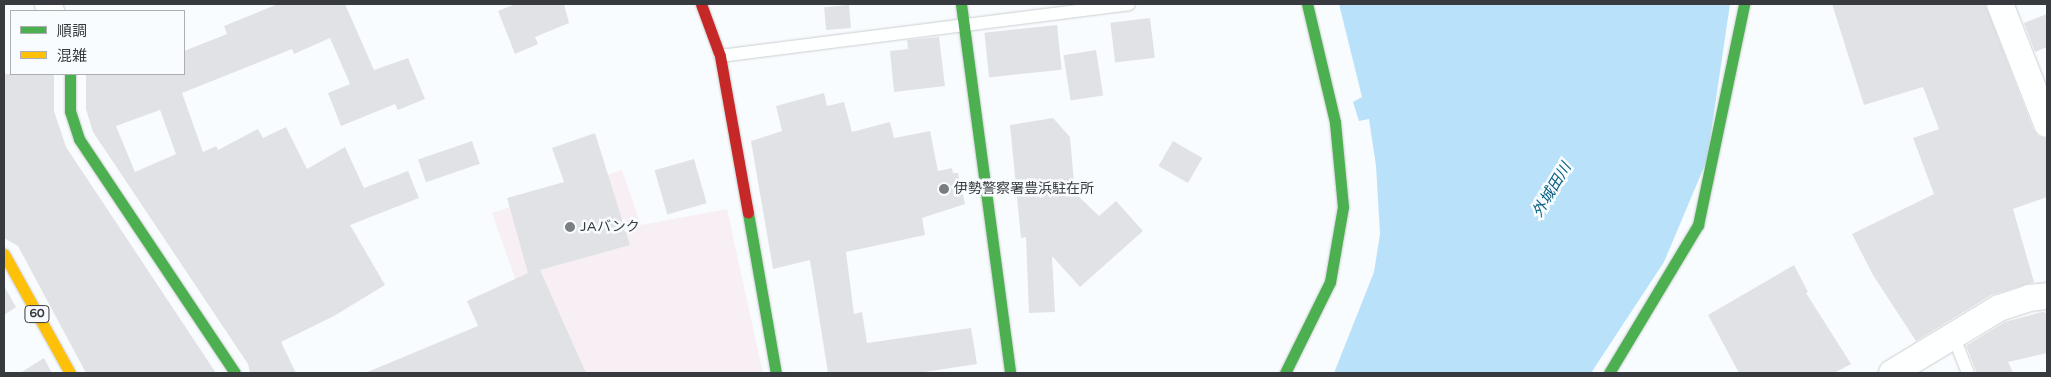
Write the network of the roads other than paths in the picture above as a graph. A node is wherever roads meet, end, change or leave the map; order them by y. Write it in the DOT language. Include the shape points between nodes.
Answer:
graph roads {
  1 [pos="700,4"];
  2 [pos="961,4"];
  3 [pos="1129,4"];
  4 [pos="1307,4"];
  5 [pos="1744,4"];
  6 [pos="2000,4"];
  7 [pos="964,25"];
  8 [pos="720,56"];
  9 [pos="70,75"];
  10 [pos="2047,124"];
  11 [pos="4,254"];
  12 [pos="2047,296"];
  13 [pos="1953,335"];
  14 [pos="70,373"];
  15 [pos="235,373"];
  16 [pos="776,373"];
  17 [pos="1010,373"];
  18 [pos="1285,373"];
  19 [pos="1609,373"];
  20 [pos="1892,373"];
  21 [pos="1968,373"];
  1 -- 8 [label="street"];
  2 -- 7 [label="street"];
  3 -- 7 [label="lane"];
  4 -- 18 [label="street" via="1335,122 1343,207 1330,282"];
  5 -- 19 [label="street" via="1698,225"];
  6 -- 10 [label="street"];
  7 -- 8 [label="lane"];
  7 -- 17 [label="street"];
  8 -- 16 [label="street"];
  9 -- 15 [label="street" via="70,111 79,139"];
  11 -- 14 [label="street, 60"];
  12 -- 13 [label="street" via="1999,308"];
  13 -- 20 [label="street"];
  13 -- 21 [label="lane"];
}
